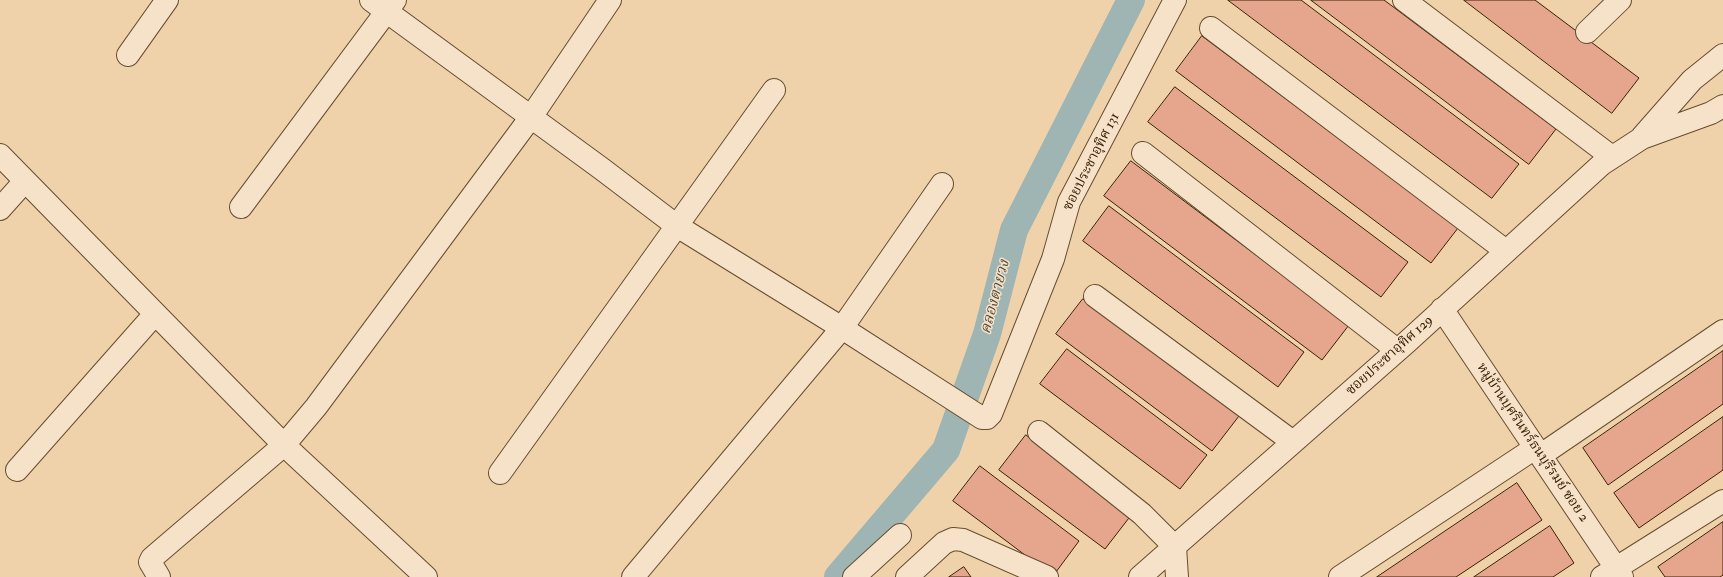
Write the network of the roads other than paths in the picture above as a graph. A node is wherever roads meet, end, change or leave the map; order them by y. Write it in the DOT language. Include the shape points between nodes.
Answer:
graph roads {
  1 [pos="167,0"];
  2 [pos="610,0"];
  3 [pos="1175,0"];
  4 [pos="1404,0"];
  5 [pos="1620,0"];
  6 [pos="384,4"];
  7 [pos="1211,28"];
  8 [pos="1587,32"];
  9 [pos="128,55"];
  10 [pos="1723,55"];
  11 [pos="774,90"];
  12 [pos="1723,106"];
  13 [pos="531,117"];
  14 [pos="1642,138"];
  15 [pos="1143,153"];
  16 [pos="0,155"];
  17 [pos="1612,157"];
  18 [pos="25,181"];
  19 [pos="942,184"];
  20 [pos="241,207"];
  21 [pos="0,209"];
  22 [pos="677,226"];
  23 [pos="1506,251"];
  24 [pos="1095,296"];
  25 [pos="1442,309"];
  26 [pos="155,314"];
  27 [pos="842,328"];
  28 [pos="1723,331"];
  29 [pos="1397,350"];
  30 [pos="1039,432"];
  31 [pos="1293,442"];
  32 [pos="284,445"];
  33 [pos="1538,451"];
  34 [pos="17,470"];
  35 [pos="500,473"];
  36 [pos="1723,501"];
  37 [pos="900,535"];
  38 [pos="1175,547"];
  39 [pos="1614,574"];
  40 [pos="159,577"];
  41 [pos="426,577"];
  42 [pos="633,577"];
  43 [pos="854,577"];
  44 [pos="907,577"];
  45 [pos="1046,577"];
  46 [pos="1140,577"];
  47 [pos="1177,577"];
  48 [pos="1340,577"];
  1 -- 9 [label="street"];
  2 -- 13 [label="street"];
  3 -- 27 [label="street, ซอยประชาอุทิศ 131" via="1069,202 1053,259 991,414 987,418 982,418"];
  4 -- 17 [label="street"];
  5 -- 8 [label="street"];
  6 -- 13 [label="street"];
  6 -- 20 [label="street"];
  7 -- 23 [label="street"];
  10 -- 14 [label="street, ซอยประชาอุทิศ 129" via="1692,80"];
  11 -- 22 [label="street"];
  12 -- 14 [label="street, ซอยประชาอุทิศ 129" via="1711,114"];
  13 -- 22 [label="street"];
  13 -- 32 [label="street" via="316,407"];
  14 -- 17 [label="street, ซอยประชาอุทิศ 129"];
  15 -- 29 [label="street"];
  16 -- 18 [label="street"];
  17 -- 23 [label="street, ซอยประชาอุทิศ 129"];
  18 -- 21 [label="street"];
  18 -- 26 [label="street"];
  19 -- 27 [label="street"];
  22 -- 27 [label="street"];
  22 -- 35 [label="street"];
  23 -- 25 [label="street, ซอยประชาอุทิศ 129"];
  24 -- 31 [label="street"];
  25 -- 29 [label="street, ซอยประชาอุทิศ 129"];
  25 -- 33 [label="street, หมู่บ้านบุศรินทร์ธนบุรีรมย์ ซอย 2"];
  26 -- 32 [label="street"];
  26 -- 34 [label="street"];
  27 -- 42 [label="street"];
  28 -- 33 [label="street"];
  29 -- 31 [label="street, ซอยประชาอุทิศ 129"];
  30 -- 38 [label="street" via="1142,514"];
  31 -- 38 [label="street, ซอยประชาอุทิศ 129"];
  32 -- 40 [label="street" via="152,558 151,566"];
  32 -- 41 [label="street"];
  33 -- 39 [label="street, หมู่บ้านบุศรินทร์ธนบุรีรมย์ ซอย 2"];
  33 -- 48 [label="street"];
  36 -- 39 [label="street"];
  37 -- 43 [label="street"];
  38 -- 46 [label="street, ซอยประชาอุทิศ 129"];
  38 -- 47 [label="street"];
  44 -- 45 [label="street" via="944,543 953,539 963,540"];
}
